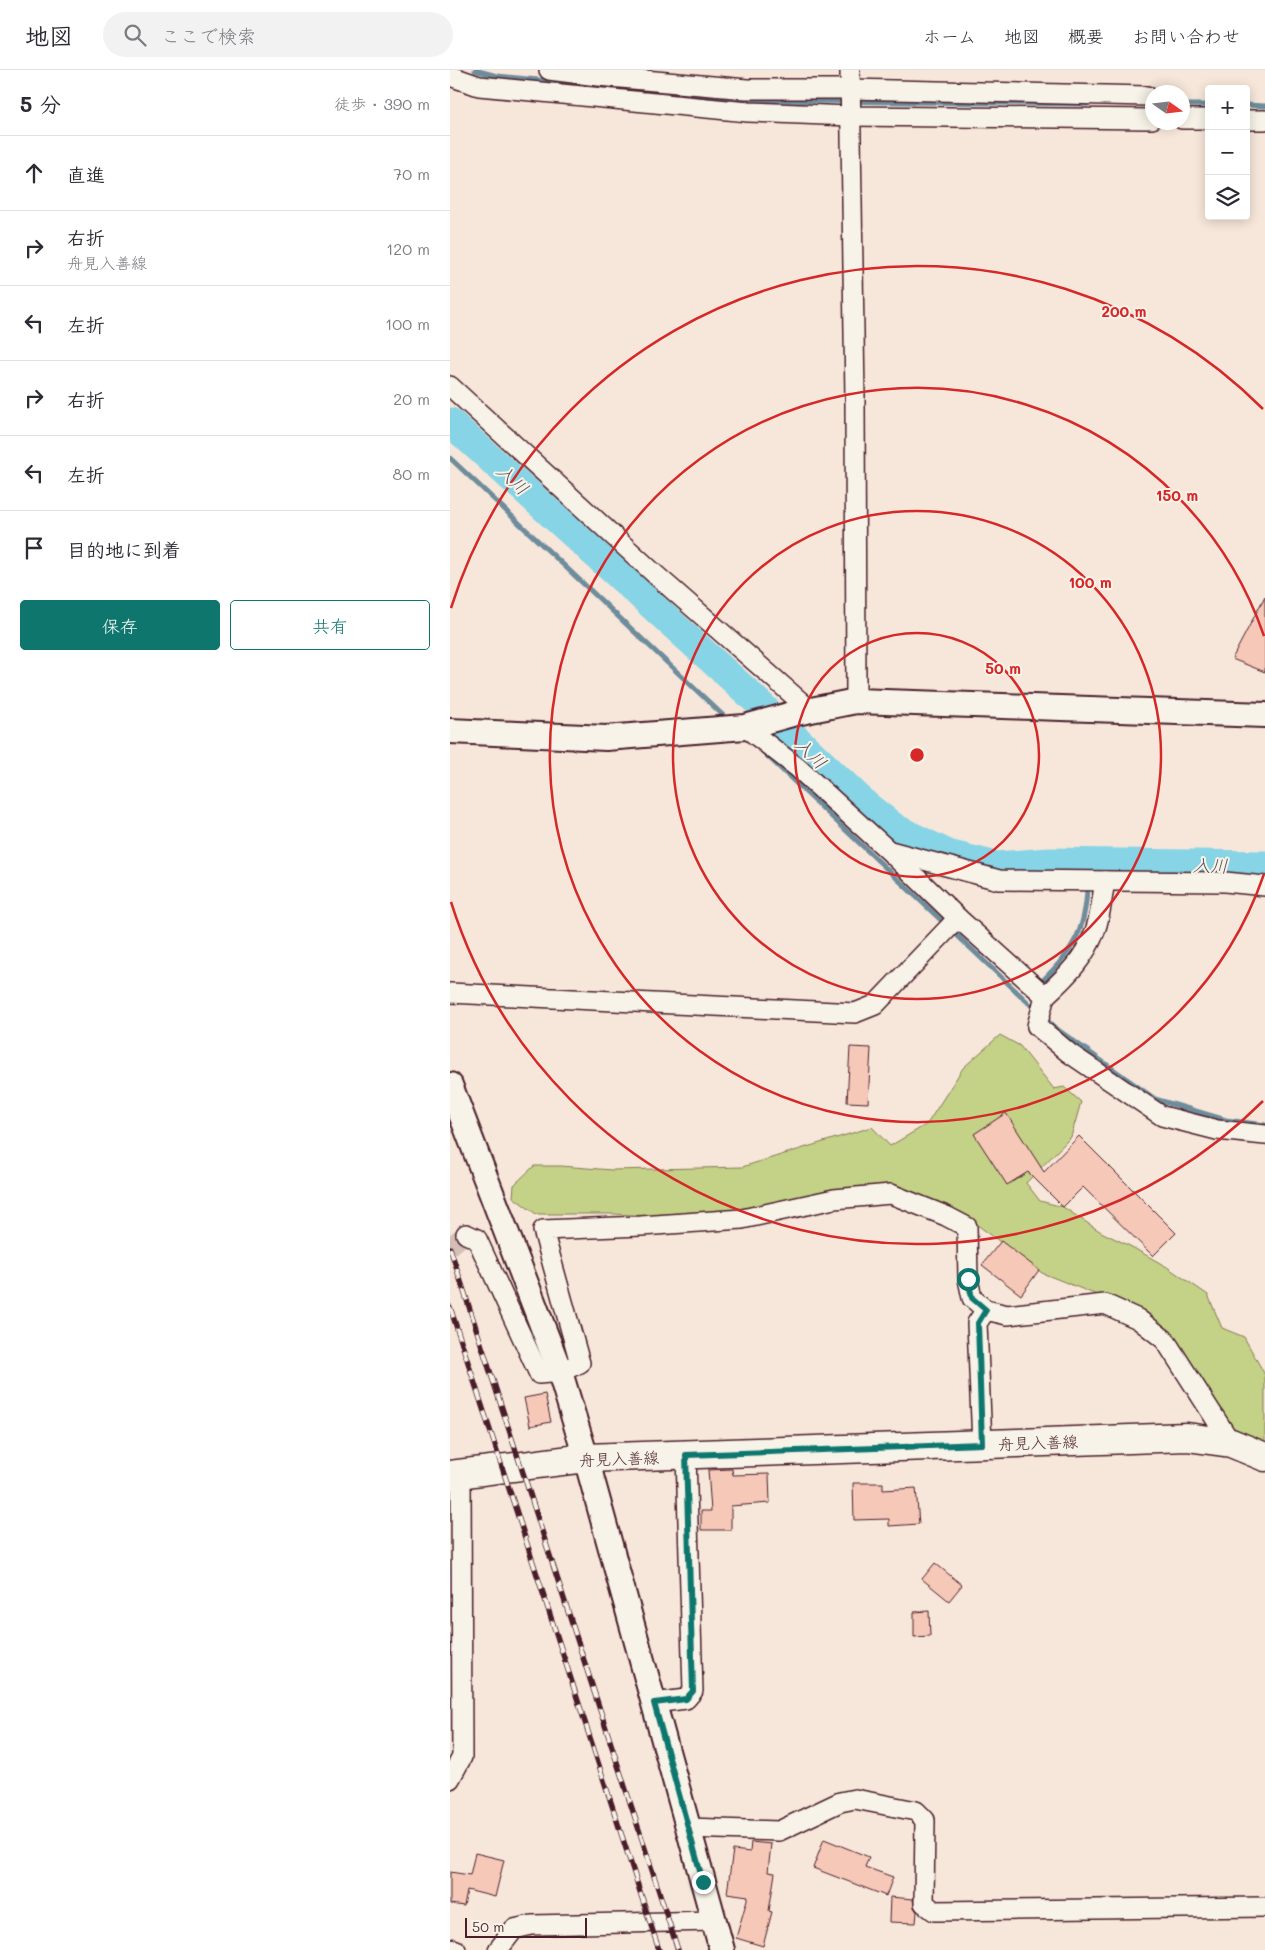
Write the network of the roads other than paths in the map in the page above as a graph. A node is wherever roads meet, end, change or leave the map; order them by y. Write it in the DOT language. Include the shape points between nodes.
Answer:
graph roads {
  1 [pos="549,70"];
  2 [pos="850,70"];
  3 [pos="450,76"];
  4 [pos="850,89"];
  5 [pos="1145,96"];
  6 [pos="850,116"];
  7 [pos="1145,119"];
  8 [pos="1190,119"];
  9 [pos="1205,119"];
  10 [pos="1250,120"];
  11 [pos="1265,120"];
  12 [pos="450,386"];
  13 [pos="856,701"];
  14 [pos="803,711"];
  15 [pos="1265,715"];
  16 [pos="751,726"];
  17 [pos="450,731"];
  18 [pos="889,851"];
  19 [pos="1105,881"];
  20 [pos="1265,886"];
  21 [pos="958,918"];
  22 [pos="450,993"];
  23 [pos="1045,996"];
  24 [pos="450,1086"];
  25 [pos="1265,1135"];
  26 [pos="466,1234"];
  27 [pos="986,1310"];
  28 [pos="560,1372"];
  29 [pos="1231,1443"];
  30 [pos="982,1444"];
  31 [pos="686,1455"];
  32 [pos="1265,1457"];
  33 [pos="586,1458"];
  34 [pos="455,1474"];
  35 [pos="654,1703"];
  36 [pos="450,1779"];
  37 [pos="688,1828"];
  38 [pos="1265,1907"];
  39 [pos="714,1921"];
  40 [pos="450,1948"];
  41 [pos="456,1950"];
  42 [pos="498,1950"];
  43 [pos="722,1950"];
  1 -- 4 [label="street" via="746,89"];
  2 -- 4 [label="street"];
  3 -- 6 [label="street" via="480,86 738,111"];
  4 -- 5 [label="street"];
  4 -- 6 [label="street"];
  6 -- 7 [label="street"];
  6 -- 13 [label="street"];
  8 -- 9 [label="street"];
  10 -- 11 [label="street"];
  12 -- 14 [label="street"];
  13 -- 14 [label="street"];
  13 -- 15 [label="street"];
  14 -- 16 [label="street"];
  16 -- 17 [label="street" via="606,738"];
  16 -- 18 [label="street"];
  18 -- 19 [label="street" via="998,880"];
  18 -- 21 [label="street"];
  19 -- 20 [label="street" via="1225,882"];
  19 -- 23 [label="street" via="1096,930 1084,954"];
  21 -- 22 [label="street" via="875,1005 855,1013"];
  21 -- 23 [label="street"];
  23 -- 25 [label="street" via="1037,1026 1069,1053 1162,1116 1217,1130"];
  24 -- 28 [label="street"];
  26 -- 28 [label="street" via="477,1239 539,1374"];
  27 -- 28 [label="street" via="972,1298 968,1279 968,1228 891,1194 834,1199 742,1219 543,1230 580,1363"];
  27 -- 29 [label="street" via="1007,1314 1105,1304 1138,1320 1165,1340"];
  27 -- 30 [label="street" via="978,1323"];
  28 -- 33 [label="street"];
  29 -- 30 [label="main road, 舟見入善線" via="1187,1437"];
  29 -- 32 [label="main road, 舟見入善線"];
  30 -- 31 [label="main road, 舟見入善線"];
  31 -- 33 [label="main road, 舟見入善線"];
  31 -- 35 [label="street" via="693,1691 686,1699"];
  33 -- 34 [label="main road, 舟見入善線"];
  33 -- 35 [label="street"];
  34 -- 36 [label="street" via="462,1757"];
  35 -- 37 [label="street"];
  37 -- 38 [label="street" via="779,1831 840,1802 855,1799 916,1811 925,1820 924,1903 934,1911"];
  37 -- 39 [label="street"];
  39 -- 42 [label="street" via="532,1925 514,1929"];
  39 -- 43 [label="street"];
  40 -- 41 [label="street"];
}
